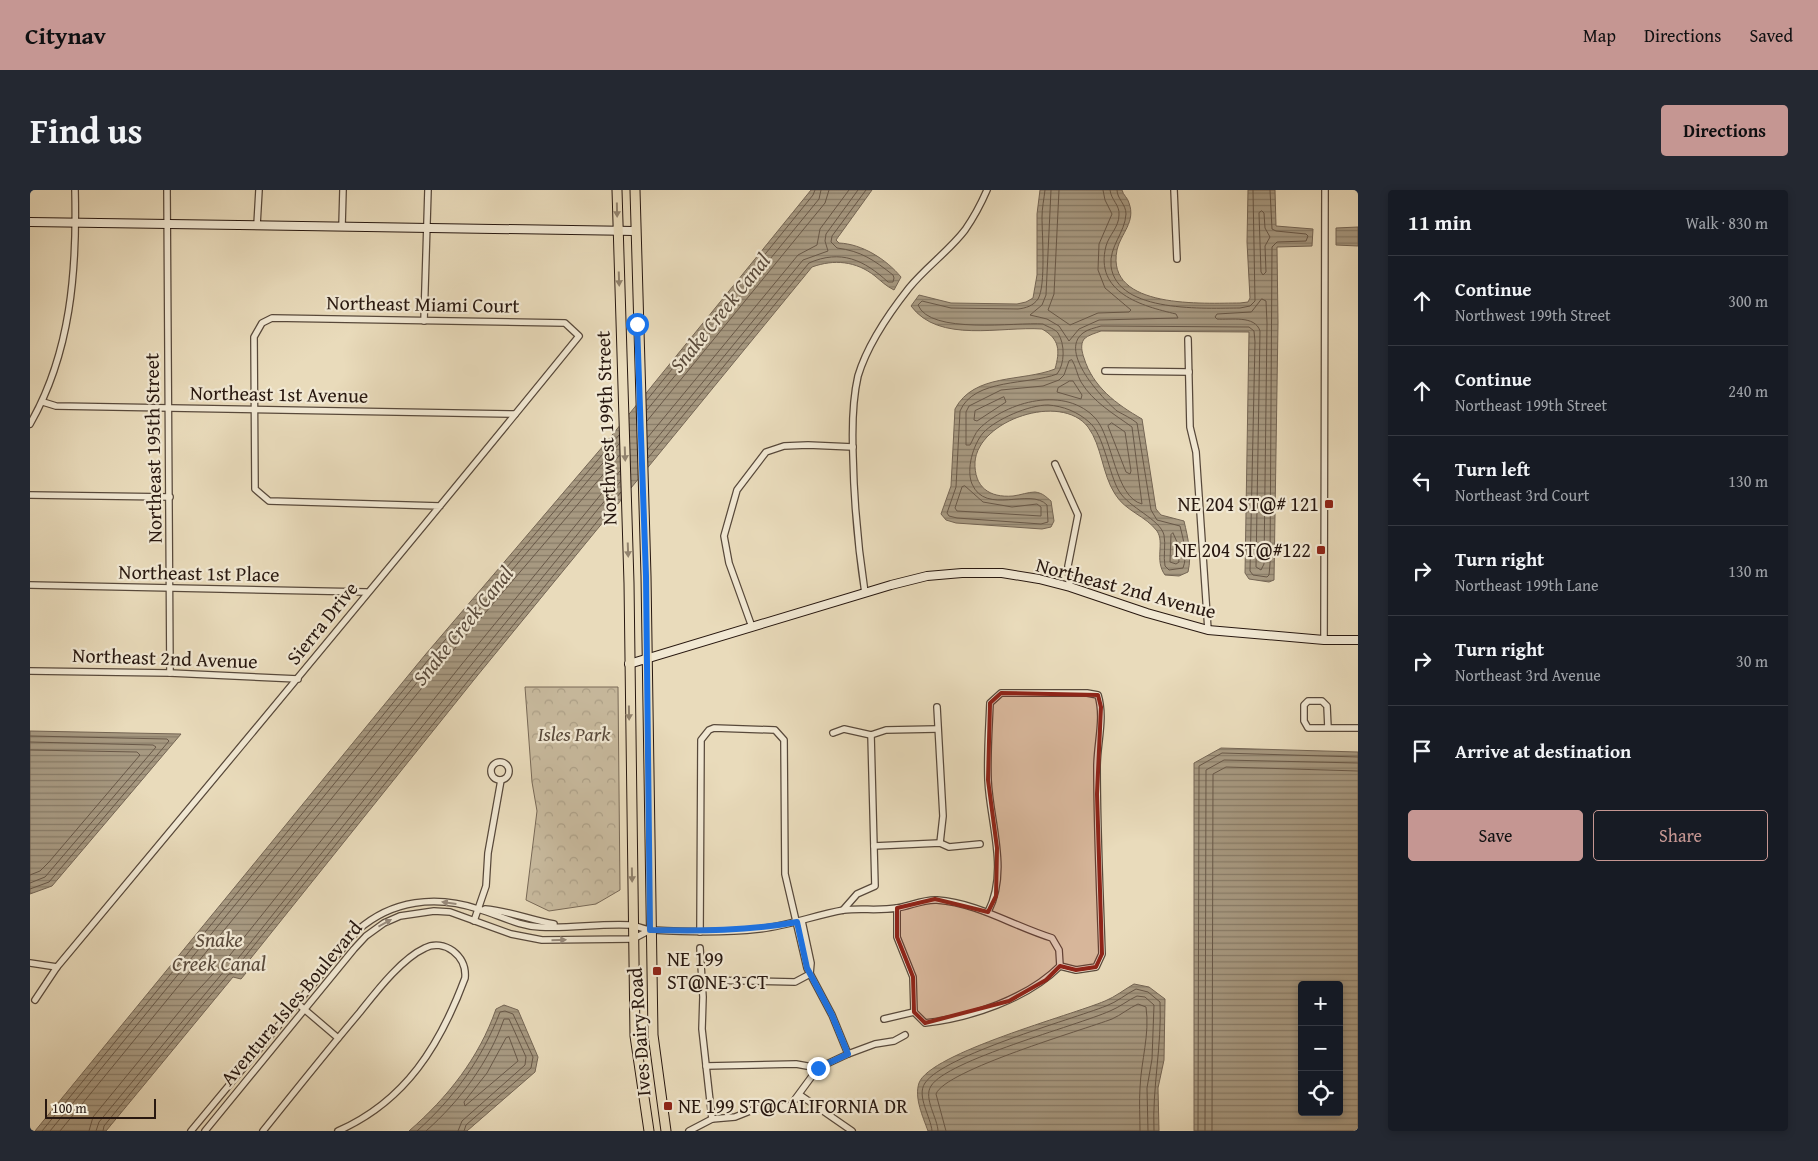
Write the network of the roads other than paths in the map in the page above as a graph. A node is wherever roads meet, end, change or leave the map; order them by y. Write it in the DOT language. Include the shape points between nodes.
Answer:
graph roads {
  1 [pos="75,190"];
  2 [pos="167,190"];
  3 [pos="259,190"];
  4 [pos="344,190"];
  5 [pos="428,190"];
  6 [pos="617,190"];
  7 [pos="635,190"];
  8 [pos="987,190"];
  9 [pos="1174,190"];
  10 [pos="1326,190"];
  11 [pos="30,222"];
  12 [pos="76,223"];
  13 [pos="167,223"];
  14 [pos="257,225"];
  15 [pos="342,226"];
  16 [pos="427,228"];
  17 [pos="618,231"];
  18 [pos="635,231"];
  19 [pos="1177,259"];
  20 [pos="424,321"];
  21 [pos="578,336"];
  22 [pos="1188,339"];
  23 [pos="1105,371"];
  24 [pos="1189,372"];
  25 [pos="43,402"];
  26 [pos="169,409"];
  27 [pos="253,410"];
  28 [pos="515,414"];
  29 [pos="30,424"];
  30 [pos="853,447"];
  31 [pos="1055,464"];
  32 [pos="30,495"];
  33 [pos="170,497"];
  34 [pos="440,506"];
  35 [pos="30,585"];
  36 [pos="1070,587"];
  37 [pos="171,589"];
  38 [pos="366,592"];
  39 [pos="865,593"];
  40 [pos="752,627"];
  41 [pos="1208,630"];
  42 [pos="1324,640"];
  43 [pos="1358,640"];
  44 [pos="646,660"];
  45 [pos="629,664"];
  46 [pos="30,671"];
  47 [pos="170,672"];
  48 [pos="298,678"];
  49 [pos="937,707"];
  50 [pos="1328,728"];
  51 [pos="1358,728"];
  52 [pos="937,729"];
  53 [pos="833,734"];
  54 [pos="871,735"];
  55 [pos="501,780"];
  56 [pos="940,843"];
  57 [pos="980,844"];
  58 [pos="874,846"];
  59 [pos="478,908"];
  60 [pos="897,908"];
  61 [pos="844,910"];
  62 [pos="988,912"];
  63 [pos="474,921"];
  64 [pos="800,922"];
  65 [pos="632,925"];
  66 [pos="650,930"];
  67 [pos="700,932"];
  68 [pos="633,939"];
  69 [pos="700,948"];
  70 [pos="30,963"];
  71 [pos="1060,966"];
  72 [pos="57,967"];
  73 [pos="810,974"];
  74 [pos="702,980"];
  75 [pos="35,1000"];
  76 [pos="297,1002"];
  77 [pos="304,1009"];
  78 [pos="914,1012"];
  79 [pos="884,1020"];
  80 [pos="905,1035"];
  81 [pos="338,1038"];
  82 [pos="848,1054"];
  83 [pos="706,1066"];
  84 [pos="818,1068"];
  85 [pos="800,1095"];
  86 [pos="712,1119"];
  87 [pos="191,1131"];
  88 [pos="205,1131"];
  89 [pos="263,1131"];
  90 [pos="338,1131"];
  91 [pos="649,1131"];
  92 [pos="666,1131"];
  93 [pos="689,1131"];
  94 [pos="852,1131"];
  1 -- 12 [label="street"];
  2 -- 13 [label="street, Northeast 195th Street"];
  3 -- 14 [label="street"];
  4 -- 15 [label="street"];
  5 -- 16 [label="street"];
  6 -- 17 [label="main road, Northwest 199th Street, one-way"];
  7 -- 18 [label="main road, Northwest 199th Street"];
  8 -- 30 [label="street" via="964,231 909,288 873,344 858,376 853,410"];
  9 -- 19 [label="street"];
  10 -- 42 [label="street"];
  11 -- 12 [label="street"];
  12 -- 13 [label="street"];
  12 -- 25 [label="street" via="71,305"];
  13 -- 14 [label="street"];
  13 -- 26 [label="street, Northeast 195th Street"];
  14 -- 15 [label="street"];
  15 -- 16 [label="street"];
  16 -- 17 [label="street"];
  16 -- 20 [label="street"];
  17 -- 18 [label="street"];
  17 -- 45 [label="main road, Northwest 199th Street, one-way"];
  18 -- 44 [label="main road, Northwest 199th Street"];
  20 -- 21 [label="street, Northeast Miami Court" via="565,323"];
  20 -- 27 [label="street, Northeast Miami Court" via="272,318 262,323 254,337"];
  21 -- 28 [label="street, Sierra Drive"];
  22 -- 24 [label="street"];
  23 -- 24 [label="street"];
  24 -- 41 [label="street" via="1190,427 1196,452"];
  25 -- 26 [label="street, Northeast 1st Avenue" via="56,406"];
  25 -- 29 [label="street"];
  26 -- 27 [label="street, Northeast 1st Avenue"];
  26 -- 33 [label="street, Northeast 195th Street"];
  27 -- 28 [label="street, Northeast 1st Avenue"];
  27 -- 34 [label="street" via="255,489 269,501"];
  28 -- 34 [label="street, Sierra Drive"];
  30 -- 39 [label="street" via="856,526"];
  30 -- 40 [label="street" via="808,444 784,446 766,452 737,490 724,536 729,563"];
  31 -- 36 [label="street" via="1078,514 1068,566"];
  32 -- 33 [label="street"];
  33 -- 37 [label="street, Northeast 195th Street"];
  34 -- 38 [label="street, Sierra Drive"];
  35 -- 37 [label="street, Northeast 1st Place"];
  36 -- 39 [label="street, Northeast 2nd Avenue" via="1002,574 962,573 928,576"];
  36 -- 41 [label="street, Northeast 2nd Avenue"];
  37 -- 38 [label="street, Northeast 1st Place"];
  37 -- 47 [label="street, Northeast 195th Street"];
  38 -- 48 [label="street, Sierra Drive"];
  39 -- 40 [label="street, Northeast 2nd Avenue"];
  40 -- 44 [label="street, Northeast 2nd Avenue"];
  41 -- 42 [label="street, Northeast 2nd Avenue"];
  42 -- 43 [label="street, Northeast 2nd Avenue"];
  44 -- 45 [label="street, Northeast 2nd Avenue"];
  44 -- 66 [label="main road, Northwest 199th Street"];
  45 -- 65 [label="main road, Northwest 199th Street, one-way"];
  46 -- 47 [label="street, Northeast 2nd Avenue"];
  47 -- 48 [label="street, Northeast 2nd Avenue"];
  48 -- 72 [label="street, Sierra Drive"];
  49 -- 52 [label="street"];
  50 -- 50 [label="street" via="1308,728 1304,721 1304,705 1308,701 1322,701 1327,706"];
  50 -- 51 [label="street"];
  52 -- 54 [label="street" via="886,730"];
  52 -- 56 [label="street" via="943,816"];
  53 -- 54 [label="street" via="844,729"];
  54 -- 58 [label="street"];
  55 -- 59 [label="street" via="488,853 486,886"];
  56 -- 57 [label="street" via="949,847"];
  56 -- 58 [label="street"];
  58 -- 61 [label="street" via="875,886 857,894"];
  59 -- 63 [label="street"];
  59 -- 65 [label="street, Aventura Isles Boulevard" via="526,926"];
  59 -- 76 [label="street, Aventura Isles Boulevard, one-way" via="430,901 397,906 380,914 358,930"];
  60 -- 61 [label="street"];
  60 -- 62 [label="street" via="935,899"];
  60 -- 78 [label="street" via="897,937 913,977"];
  61 -- 64 [label="street"];
  62 -- 71 [label="street" via="1052,938"];
  62 -- 71 [label="street" via="996,896 997,848 988,780 990,703 1001,692 1087,693 1098,696 1101,707 1097,759 1102,954 1096,967 1076,970"];
  63 -- 68 [label="street, Aventura Isles Boulevard, one-way" via="532,939"];
  77 -- 63 [label="street, Aventura Isles Boulevard, one-way" via="366,936 384,923 414,912 434,911 450,912"];
  64 -- 67 [label="street" via="758,929"];
  64 -- 67 [label="street" via="785,874 784,740 775,730 714,728 701,740"];
  64 -- 73 [label="street" via="811,964"];
  65 -- 66 [label="street, Aventura Isles Boulevard"];
  65 -- 68 [label="main road, Ives Dairy Road"];
  66 -- 67 [label="street"];
  66 -- 68 [label="street, Aventura Isles Boulevard"];
  66 -- 92 [label="main road, Ives Dairy Road" via="653,1035"];
  68 -- 91 [label="main road, Ives Dairy Road" via="635,1036"];
  69 -- 74 [label="street"];
  70 -- 72 [label="street"];
  71 -- 78 [label="street" via="1046,980 1009,1001 941,1022 925,1023"];
  72 -- 75 [label="street, Sierra Drive"];
  73 -- 74 [label="street" via="795,982"];
  73 -- 82 [label="street"];
  74 -- 83 [label="street"];
  76 -- 77 [label="street"];
  76 -- 87 [label="street, Aventura Isles Boulevard"];
  77 -- 81 [label="street"];
  77 -- 88 [label="street, Aventura Isles Boulevard"];
  78 -- 79 [label="street"];
  80 -- 82 [label="street" via="894,1042 874,1044"];
  81 -- 89 [label="street"];
  81 -- 90 [label="street" via="385,982 416,954 433,945 444,946 461,958 466,978 431,1052 393,1096"];
  82 -- 84 [label="street"];
  83 -- 84 [label="street" via="796,1064"];
  83 -- 86 [label="street"];
  84 -- 85 [label="street"];
  85 -- 86 [label="street" via="790,1106 755,1109 735,1117"];
  85 -- 94 [label="street"];
  86 -- 93 [label="street"];
}
